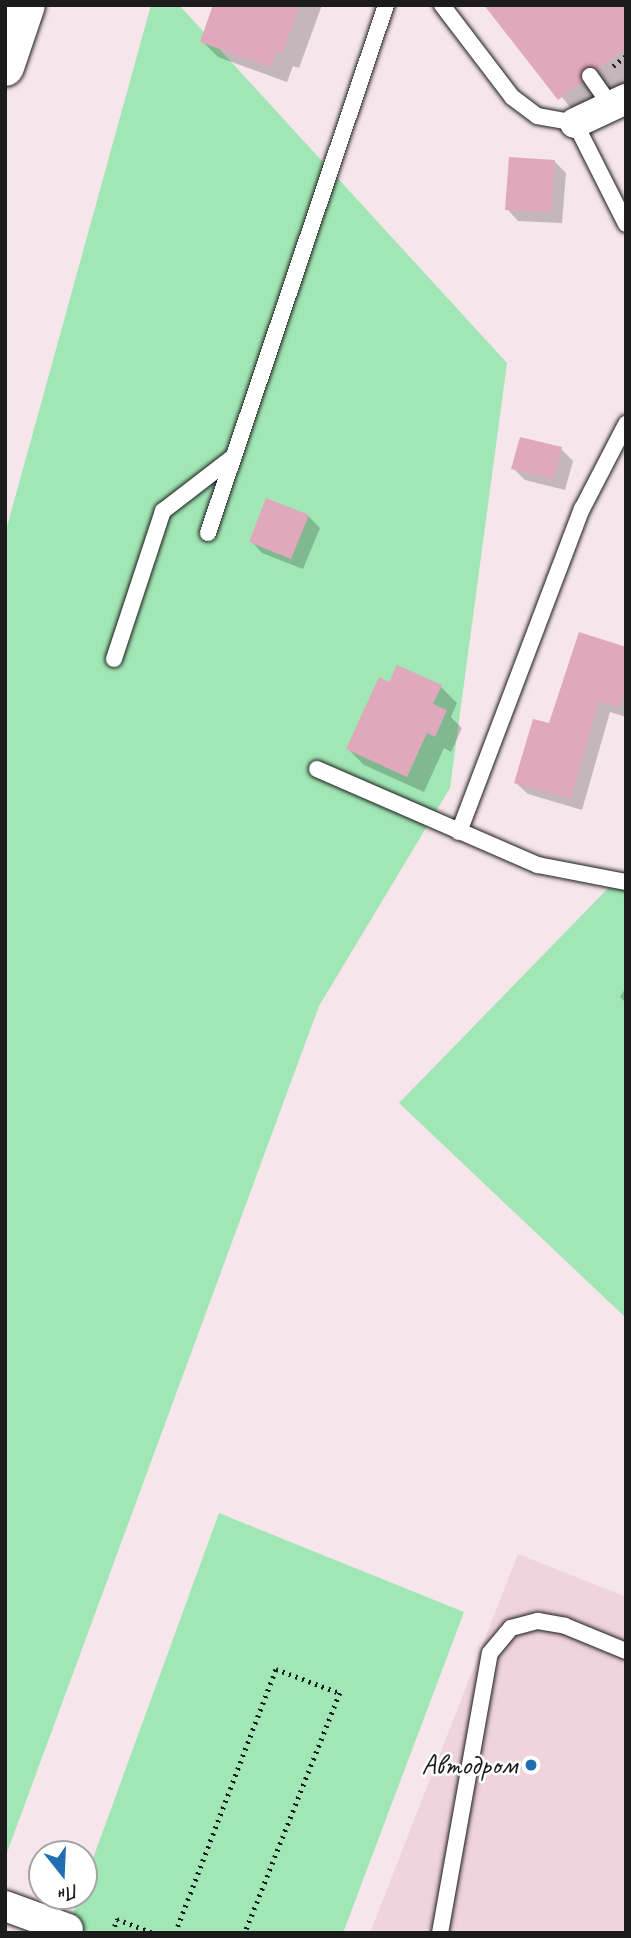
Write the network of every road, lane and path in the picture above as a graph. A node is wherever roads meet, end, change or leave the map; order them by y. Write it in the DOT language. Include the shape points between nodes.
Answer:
graph roads {
  1 [pos="26,5"];
  2 [pos="386,5"];
  3 [pos="442,5"];
  4 [pos="5,67"];
  5 [pos="590,76"];
  6 [pos="618,102"];
  7 [pos="575,123"];
  8 [pos="626,224"];
  9 [pos="626,424"];
  10 [pos="233,457"];
  11 [pos="208,533"];
  12 [pos="114,659"];
  13 [pos="317,769"];
  14 [pos="459,832"];
  15 [pos="626,882"];
  16 [pos="626,1651"];
  17 [pos="5,1906"];
  18 [pos="68,1929"];
  19 [pos="112,1933"];
  20 [pos="153,1933"];
  21 [pos="175,1933"];
  22 [pos="245,1933"];
  23 [pos="440,1933"];
  1 -- 4 [label="main road"];
  2 -- 10 [label="lane"];
  3 -- 7 [label="lane" via="512,97 537,116"];
  5 -- 6 [label="lane"];
  6 -- 7 [label="street"];
  7 -- 8 [label="lane"];
  9 -- 14 [label="lane" via="582,509"];
  10 -- 11 [label="lane"];
  10 -- 12 [label="lane" via="163,511"];
  13 -- 14 [label="lane"];
  14 -- 15 [label="lane" via="538,865"];
  16 -- 23 [label="lane" via="565,1626 538,1621 511,1628 490,1653"];
  17 -- 18 [label="street"];
  19 -- 20 [label="path" via="117,1919"];
  21 -- 22 [label="path" via="276,1669 340,1693"];
}
